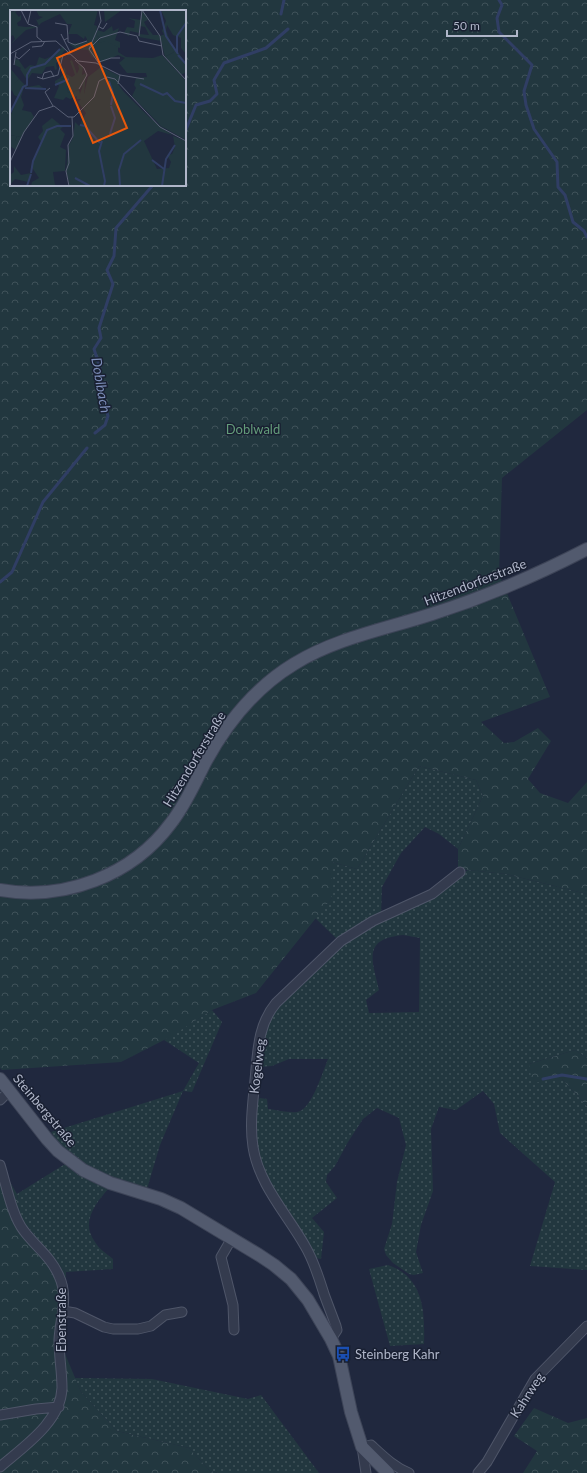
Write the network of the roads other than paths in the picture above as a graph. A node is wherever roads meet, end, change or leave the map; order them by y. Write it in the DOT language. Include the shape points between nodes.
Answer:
graph roads {
  1 [pos="587,549"];
  2 [pos="460,872"];
  3 [pos="0,890"];
  4 [pos="0,1079"];
  5 [pos="10,1091"];
  6 [pos="0,1100"];
  7 [pos="0,1165"];
  8 [pos="232,1238"];
  9 [pos="63,1310"];
  10 [pos="182,1312"];
  11 [pos="587,1326"];
  12 [pos="234,1330"];
  13 [pos="331,1339"];
  14 [pos="59,1407"];
  15 [pos="0,1415"];
  16 [pos="362,1447"];
  17 [pos="0,1467"];
  18 [pos="366,1473"];
  19 [pos="388,1473"];
  20 [pos="409,1473"];
  21 [pos="478,1473"];
  1 -- 3 [label="main road, Hitzendorferstraße" via="554,566 475,599 335,644 295,663 270,680 246,703 216,744 171,824 141,854 101,879 72,888 30,893"];
  2 -- 13 [label="street, Kogelweg" via="432,894 373,921 341,941 276,1003 262,1029 252,1112 253,1147 267,1185 314,1264 337,1330"];
  4 -- 5 [label="main road, Steinbergstraße"];
  5 -- 6 [label="street"];
  5 -- 8 [label="main road, Steinbergstraße" via="58,1151 83,1170 110,1183 172,1203"];
  7 -- 9 [label="street, Ebenstraße" via="23,1230 50,1259 60,1277"];
  8 -- 12 [label="street" via="221,1257 233,1305"];
  8 -- 13 [label="main road, Steinbergstraße" via="274,1264 291,1279 308,1300"];
  9 -- 10 [label="street" via="113,1329 151,1326 165,1315"];
  9 -- 14 [label="street, Ebenstraße" via="59,1339 62,1389"];
  11 -- 21 [label="street, Kahrweg" via="538,1375"];
  13 -- 16 [label="main road, Steinbergstraße" via="339,1356 351,1412"];
  14 -- 15 [label="street"];
  14 -- 17 [label="street, Ebenstraße" via="50,1422"];
  16 -- 18 [label="street"];
  16 -- 19 [label="main road"];
  16 -- 20 [label="street" via="371,1445"];
}
